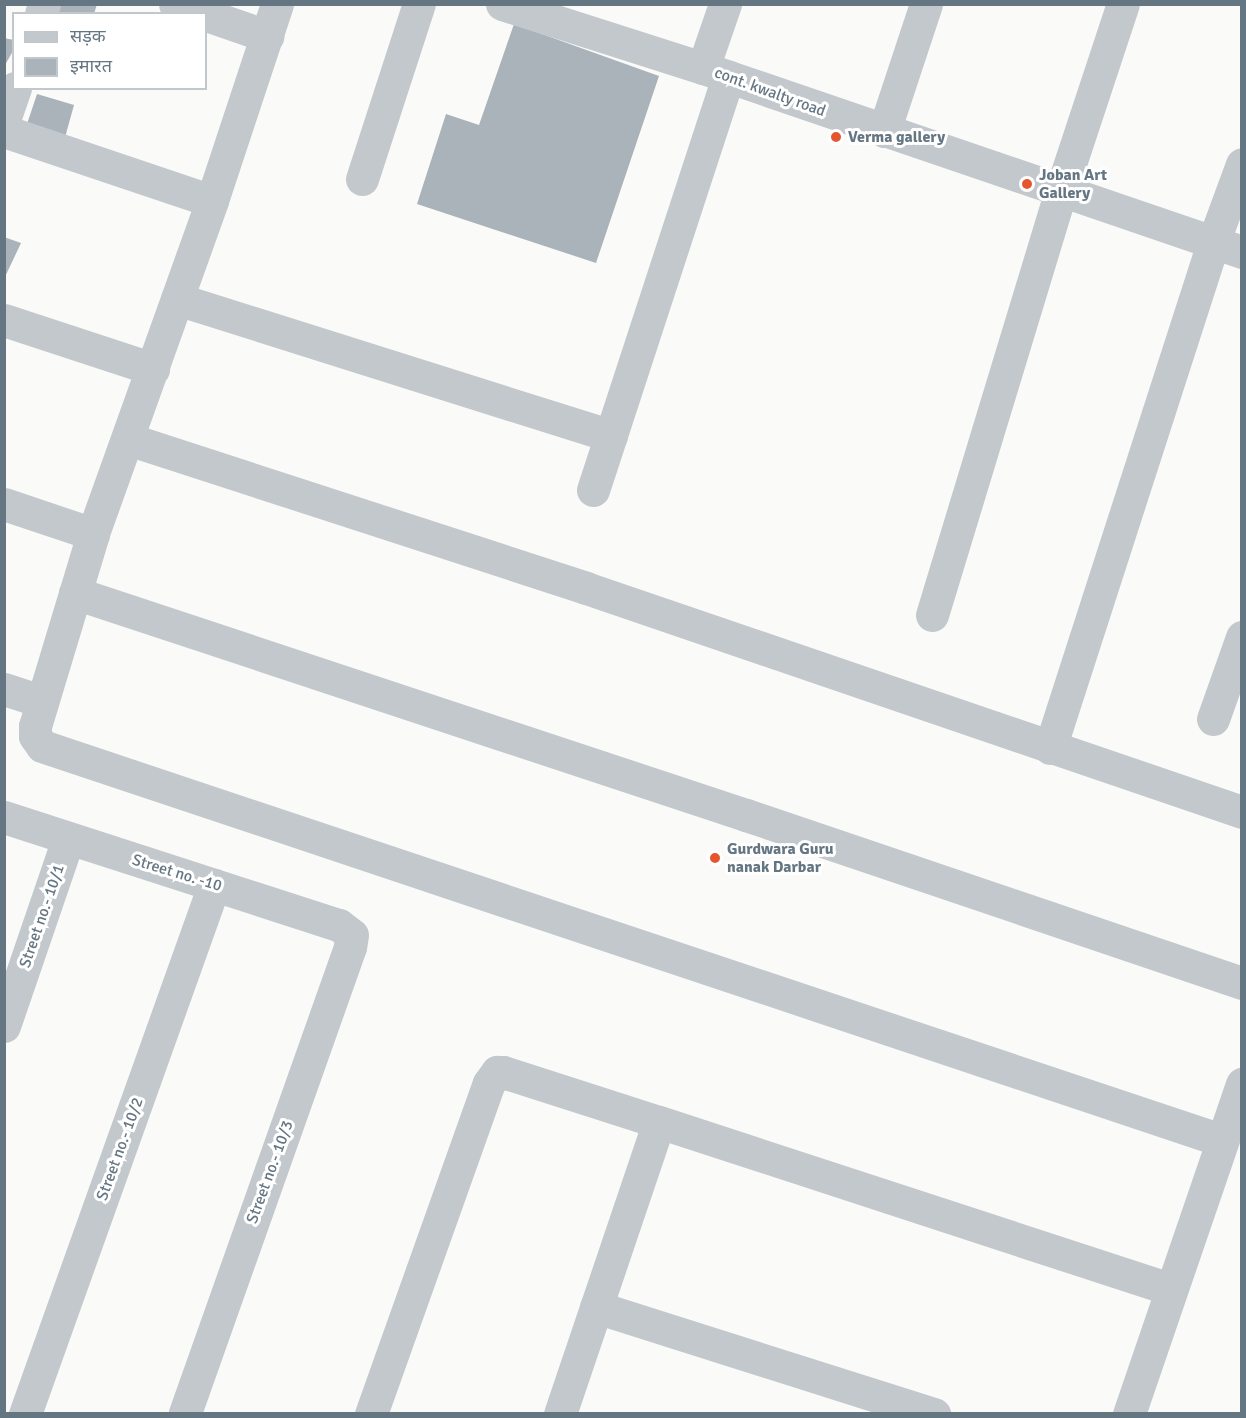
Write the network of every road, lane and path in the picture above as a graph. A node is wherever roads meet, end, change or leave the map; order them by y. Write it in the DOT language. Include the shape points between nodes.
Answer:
graph roads {
  1 [pos="175,4"];
  2 [pos="277,4"];
  3 [pos="419,4"];
  4 [pos="502,4"];
  5 [pos="725,4"];
  6 [pos="926,4"];
  7 [pos="1123,4"];
  8 [pos="196,12"];
  9 [pos="207,15"];
  10 [pos="267,36"];
  11 [pos="716,72"];
  12 [pos="14,90"];
  13 [pos="4,120"];
  14 [pos="4,131"];
  15 [pos="884,131"];
  16 [pos="1242,164"];
  17 [pos="362,179"];
  18 [pos="1061,191"];
  19 [pos="212,201"];
  20 [pos="1227,247"];
  21 [pos="177,299"];
  22 [pos="4,320"];
  23 [pos="153,369"];
  24 [pos="611,436"];
  25 [pos="128,439"];
  26 [pos="593,490"];
  27 [pos="4,504"];
  28 [pos="93,534"];
  29 [pos="75,593"];
  30 [pos="933,615"];
  31 [pos="1242,636"];
  32 [pos="4,689"];
  33 [pos="42,701"];
  34 [pos="1213,719"];
  35 [pos="1050,748"];
  36 [pos="1242,812"];
  37 [pos="4,817"];
  38 [pos="68,839"];
  39 [pos="214,885"];
  40 [pos="349,930"];
  41 [pos="1242,983"];
  42 [pos="4,1026"];
  43 [pos="1242,1084"];
  44 [pos="659,1122"];
  45 [pos="1221,1140"];
  46 [pos="1170,1289"];
  47 [pos="596,1307"];
  48 [pos="26,1413"];
  49 [pos="185,1413"];
  50 [pos="371,1413"];
  51 [pos="560,1413"];
  52 [pos="934,1413"];
  53 [pos="1129,1413"];
  1 -- 8 [label="street"];
  2 -- 10 [label="street"];
  3 -- 17 [label="street"];
  4 -- 11 [label="street, cont. kwalty road"];
  5 -- 11 [label="street"];
  6 -- 15 [label="street"];
  7 -- 18 [label="street"];
  9 -- 10 [label="street"];
  10 -- 19 [label="street"];
  11 -- 15 [label="street, cont. kwalty road"];
  11 -- 24 [label="street"];
  12 -- 13 [label="street"];
  14 -- 19 [label="street"];
  15 -- 18 [label="street, cont. kwalty road"];
  16 -- 20 [label="street"];
  18 -- 20 [label="street, cont. kwalty road"];
  18 -- 30 [label="street"];
  19 -- 21 [label="street"];
  20 -- 35 [label="street"];
  21 -- 23 [label="street"];
  21 -- 24 [label="street"];
  22 -- 23 [label="street"];
  23 -- 25 [label="street"];
  24 -- 26 [label="street"];
  25 -- 28 [label="street"];
  25 -- 35 [label="street" via="585,588"];
  27 -- 28 [label="street"];
  28 -- 29 [label="street"];
  29 -- 33 [label="street"];
  29 -- 41 [label="street"];
  31 -- 34 [label="street"];
  32 -- 33 [label="street"];
  33 -- 45 [label="street" via="35,736 42,746 54,751 400,863"];
  35 -- 36 [label="street"];
  37 -- 38 [label="street, Street no. -10"];
  38 -- 39 [label="street, Street no. -10"];
  38 -- 42 [label="street, Street no.- 10/1"];
  39 -- 40 [label="street, Street no. -10"];
  39 -- 48 [label="street, Street no.- 10/2"];
  40 -- 49 [label="street, Street no.- 10/3" via="350,947"];
  43 -- 45 [label="street"];
  44 -- 46 [label="street"];
  44 -- 47 [label="street"];
  44 -- 50 [label="street" via="503,1072 493,1076"];
  45 -- 46 [label="street"];
  46 -- 53 [label="street"];
  47 -- 51 [label="street"];
  47 -- 52 [label="street"];
}
